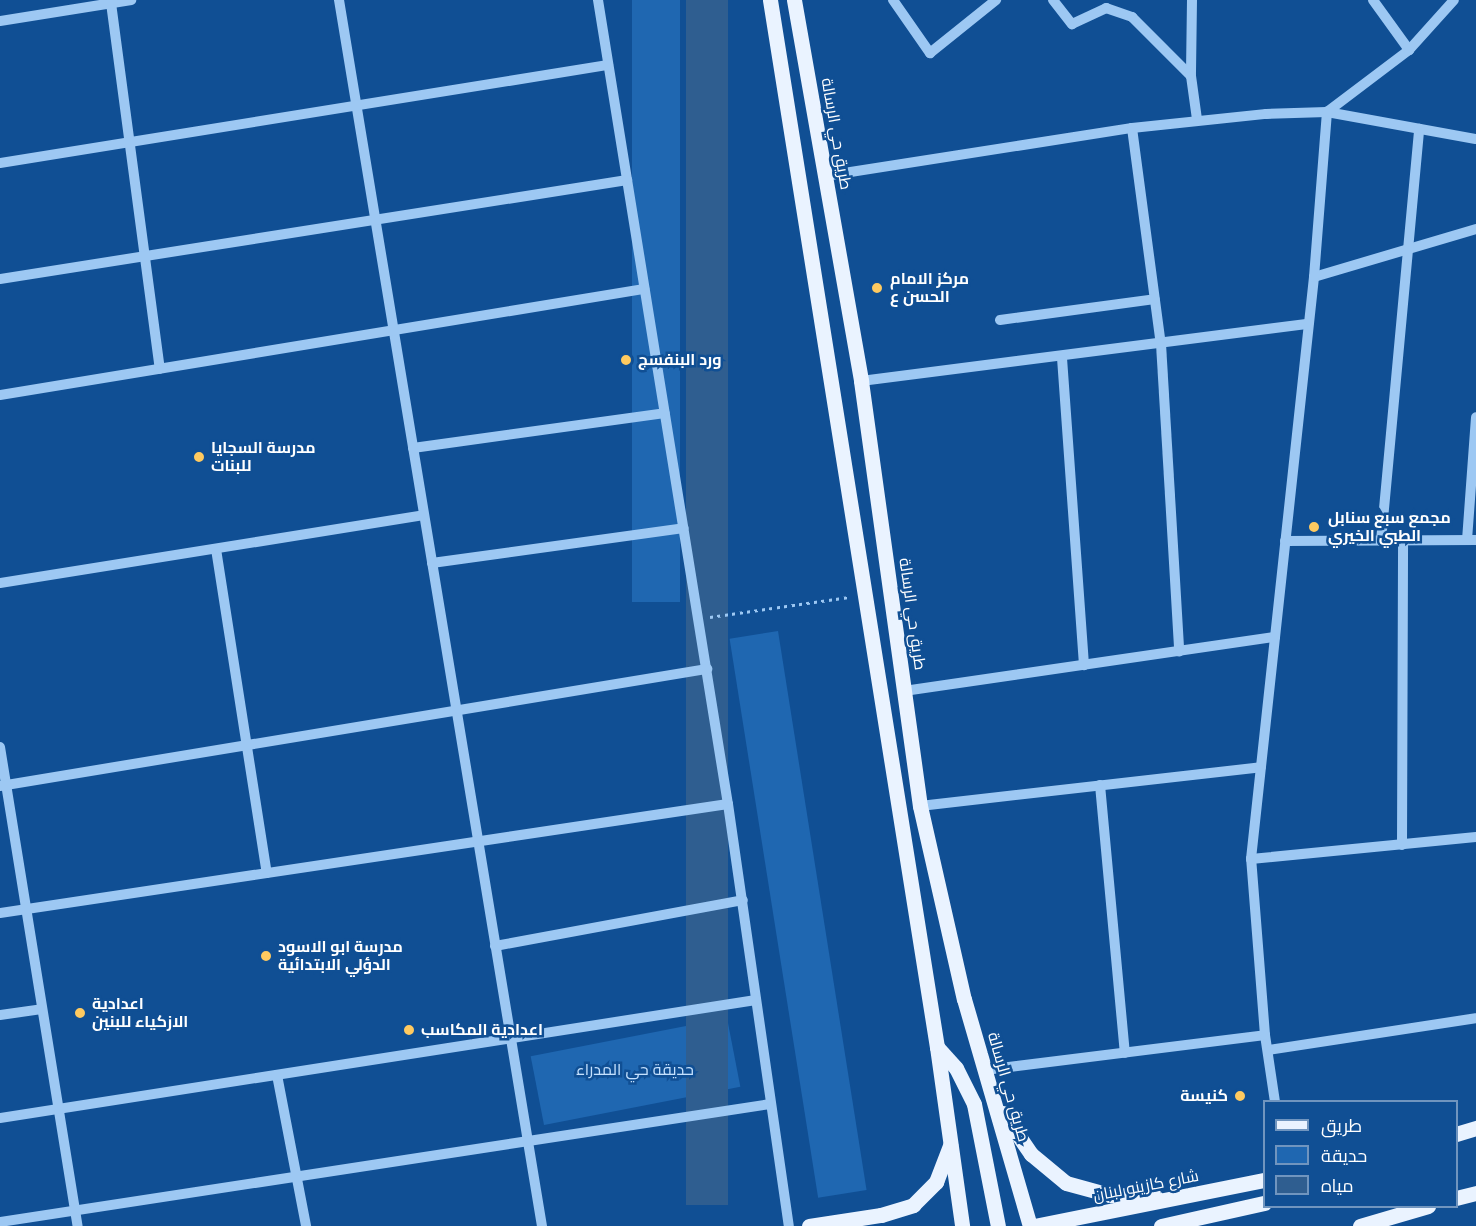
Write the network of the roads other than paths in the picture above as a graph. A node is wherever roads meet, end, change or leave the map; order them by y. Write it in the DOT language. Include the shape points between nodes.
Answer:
graph roads {
  1 [pos="131,0"];
  2 [pos="339,0"];
  3 [pos="598,0"];
  4 [pos="770,0"];
  5 [pos="794,0"];
  6 [pos="893,0"];
  7 [pos="996,0"];
  8 [pos="1053,0"];
  9 [pos="1192,0"];
  10 [pos="1373,0"];
  11 [pos="1454,0"];
  12 [pos="111,3"];
  13 [pos="0,21"];
  14 [pos="1409,50"];
  15 [pos="608,65"];
  16 [pos="1191,76"];
  17 [pos="356,106"];
  18 [pos="1327,112"];
  19 [pos="1197,119"];
  20 [pos="1132,128"];
  21 [pos="1419,129"];
  22 [pos="1476,139"];
  23 [pos="129,142"];
  24 [pos="0,163"];
  25 [pos="825,176"];
  26 [pos="627,180"];
  27 [pos="375,220"];
  28 [pos="1476,229"];
  29 [pos="1406,252"];
  30 [pos="145,256"];
  31 [pos="1314,277"];
  32 [pos="0,279"];
  33 [pos="644,289"];
  34 [pos="1155,299"];
  35 [pos="1000,320"];
  36 [pos="1308,324"];
  37 [pos="393,330"];
  38 [pos="1161,344"];
  39 [pos="1062,358"];
  40 [pos="160,369"];
  41 [pos="861,381"];
  42 [pos="0,395"];
  43 [pos="665,413"];
  44 [pos="1476,417"];
  45 [pos="413,448"];
  46 [pos="1474,481"];
  47 [pos="424,515"];
  48 [pos="684,528"];
  49 [pos="1403,540"];
  50 [pos="1471,540"];
  51 [pos="1285,541"];
  52 [pos="1380,541"];
  53 [pos="216,549"];
  54 [pos="432,562"];
  55 [pos="0,583"];
  56 [pos="1275,637"];
  57 [pos="1179,651"];
  58 [pos="1084,665"];
  59 [pos="707,669"];
  60 [pos="904,691"];
  61 [pos="456,710"];
  62 [pos="248,745"];
  63 [pos="0,747"];
  64 [pos="1261,767"];
  65 [pos="3,785"];
  66 [pos="1100,785"];
  67 [pos="728,804"];
  68 [pos="920,806"];
  69 [pos="1476,837"];
  70 [pos="477,841"];
  71 [pos="1402,845"];
  72 [pos="1251,859"];
  73 [pos="267,873"];
  74 [pos="743,900"];
  75 [pos="26,909"];
  76 [pos="0,913"];
  77 [pos="495,946"];
  78 [pos="756,1000"];
  79 [pos="42,1009"];
  80 [pos="0,1015"];
  81 [pos="1476,1017"];
  82 [pos="1264,1035"];
  83 [pos="510,1041"];
  84 [pos="937,1047"];
  85 [pos="1268,1050"];
  86 [pos="1125,1053"];
  87 [pos="985,1070"];
  88 [pos="277,1075"];
  89 [pos="992,1095"];
  90 [pos="1275,1100"];
  91 [pos="770,1104"];
  92 [pos="59,1109"];
  93 [pos="0,1118"];
  94 [pos="1476,1128"];
  95 [pos="1458,1133"];
  96 [pos="526,1141"];
  97 [pos="951,1143"];
  98 [pos="298,1178"];
  99 [pos="1263,1180"];
  100 [pos="1476,1193"];
  101 [pos="1458,1198"];
  102 [pos="1176,1199"];
  103 [pos="1263,1203"];
  104 [pos="1421,1208"];
  105 [pos="76,1212"];
  106 [pos="0,1222"];
  107 [pos="78,1226"];
  108 [pos="306,1226"];
  109 [pos="542,1226"];
  110 [pos="789,1226"];
  111 [pos="809,1226"];
  112 [pos="962,1226"];
  113 [pos="998,1226"];
  114 [pos="1032,1226"];
  115 [pos="1161,1226"];
  116 [pos="1360,1226"];
  1 -- 12 [label="street"];
  2 -- 17 [label="street"];
  3 -- 15 [label="street"];
  4 -- 84 [label="main road"];
  5 -- 25 [label="main road, طريق حي الرسالة"];
  6 -- 7 [label="street" via="930,53"];
  8 -- 16 [label="street" via="1072,24 1106,8 1131,17"];
  9 -- 16 [label="street"];
  10 -- 14 [label="street"];
  11 -- 14 [label="street"];
  12 -- 13 [label="street"];
  12 -- 23 [label="street"];
  14 -- 18 [label="street"];
  15 -- 17 [label="street"];
  15 -- 26 [label="street"];
  16 -- 19 [label="street"];
  17 -- 23 [label="street"];
  17 -- 27 [label="street"];
  18 -- 19 [label="street"];
  18 -- 21 [label="street"];
  18 -- 31 [label="street"];
  19 -- 20 [label="street"];
  20 -- 25 [label="street"];
  20 -- 34 [label="street"];
  21 -- 22 [label="street"];
  21 -- 29 [label="street"];
  23 -- 24 [label="street"];
  23 -- 30 [label="street"];
  25 -- 41 [label="main road, طريق حي الرسالة"];
  26 -- 27 [label="street"];
  26 -- 33 [label="street"];
  27 -- 30 [label="street"];
  27 -- 37 [label="street"];
  28 -- 29 [label="street"];
  29 -- 31 [label="street"];
  29 -- 52 [label="street"];
  30 -- 32 [label="street"];
  30 -- 40 [label="street"];
  31 -- 36 [label="street"];
  33 -- 37 [label="street"];
  33 -- 43 [label="street"];
  34 -- 35 [label="street"];
  34 -- 38 [label="street"];
  36 -- 38 [label="street"];
  36 -- 51 [label="street"];
  37 -- 40 [label="street"];
  37 -- 45 [label="street"];
  38 -- 39 [label="street"];
  38 -- 57 [label="street"];
  39 -- 41 [label="street"];
  39 -- 58 [label="street"];
  40 -- 42 [label="street"];
  41 -- 60 [label="main road, طريق حي الرسالة"];
  43 -- 45 [label="street"];
  43 -- 48 [label="street"];
  44 -- 46 [label="street"];
  45 -- 47 [label="street"];
  46 -- 50 [label="street"];
  47 -- 53 [label="street"];
  47 -- 54 [label="street"];
  48 -- 54 [label="street"];
  48 -- 59 [label="street"];
  49 -- 50 [label="street"];
  49 -- 52 [label="street"];
  49 -- 71 [label="street"];
  51 -- 52 [label="street"];
  51 -- 56 [label="street"];
  53 -- 55 [label="street"];
  53 -- 62 [label="street"];
  54 -- 61 [label="street"];
  56 -- 57 [label="street"];
  56 -- 64 [label="street"];
  57 -- 58 [label="street"];
  58 -- 60 [label="street"];
  59 -- 61 [label="street"];
  59 -- 67 [label="street"];
  60 -- 68 [label="main road, طريق حي الرسالة"];
  61 -- 62 [label="street"];
  61 -- 70 [label="street"];
  62 -- 65 [label="street"];
  62 -- 73 [label="street"];
  63 -- 65 [label="street"];
  64 -- 66 [label="street"];
  64 -- 72 [label="street"];
  65 -- 75 [label="street"];
  66 -- 68 [label="street"];
  66 -- 86 [label="street"];
  67 -- 70 [label="street"];
  67 -- 74 [label="street"];
  68 -- 87 [label="main road, طريق حي الرسالة"];
  69 -- 71 [label="street"];
  70 -- 73 [label="street"];
  70 -- 77 [label="street"];
  71 -- 72 [label="street"];
  72 -- 82 [label="street"];
  73 -- 75 [label="street"];
  74 -- 77 [label="street"];
  74 -- 78 [label="street"];
  75 -- 76 [label="street"];
  75 -- 79 [label="street"];
  77 -- 83 [label="street"];
  78 -- 83 [label="street"];
  78 -- 91 [label="street"];
  79 -- 80 [label="street"];
  79 -- 92 [label="street"];
  81 -- 85 [label="street"];
  82 -- 85 [label="street"];
  82 -- 86 [label="street"];
  83 -- 88 [label="street"];
  83 -- 96 [label="street"];
  84 -- 97 [label="main road"];
  84 -- 113 [label="main road" via="956,1068 974,1104"];
  85 -- 90 [label="street"];
  86 -- 87 [label="street"];
  87 -- 89 [label="main road, طريق حي الرسالة"];
  88 -- 92 [label="street"];
  88 -- 98 [label="street"];
  89 -- 102 [label="main road" via="1030,1154 1066,1183 1110,1195"];
  89 -- 114 [label="main road, طريق حي الرسالة"];
  91 -- 96 [label="street"];
  91 -- 110 [label="street"];
  92 -- 93 [label="street"];
  92 -- 105 [label="street"];
  94 -- 95 [label="main road"];
  96 -- 98 [label="street"];
  96 -- 109 [label="street"];
  97 -- 111 [label="main road" via="936,1182 913,1204 881,1215"];
  97 -- 112 [label="main road"];
  98 -- 105 [label="street"];
  98 -- 108 [label="street"];
  99 -- 102 [label="main road, شارع كازينو لبنان"];
  100 -- 101 [label="main road"];
  102 -- 114 [label="main road, شارع كازينو لبنان"];
  103 -- 115 [label="main road"];
  104 -- 116 [label="main road"];
  105 -- 106 [label="street"];
  105 -- 107 [label="street"];
}
